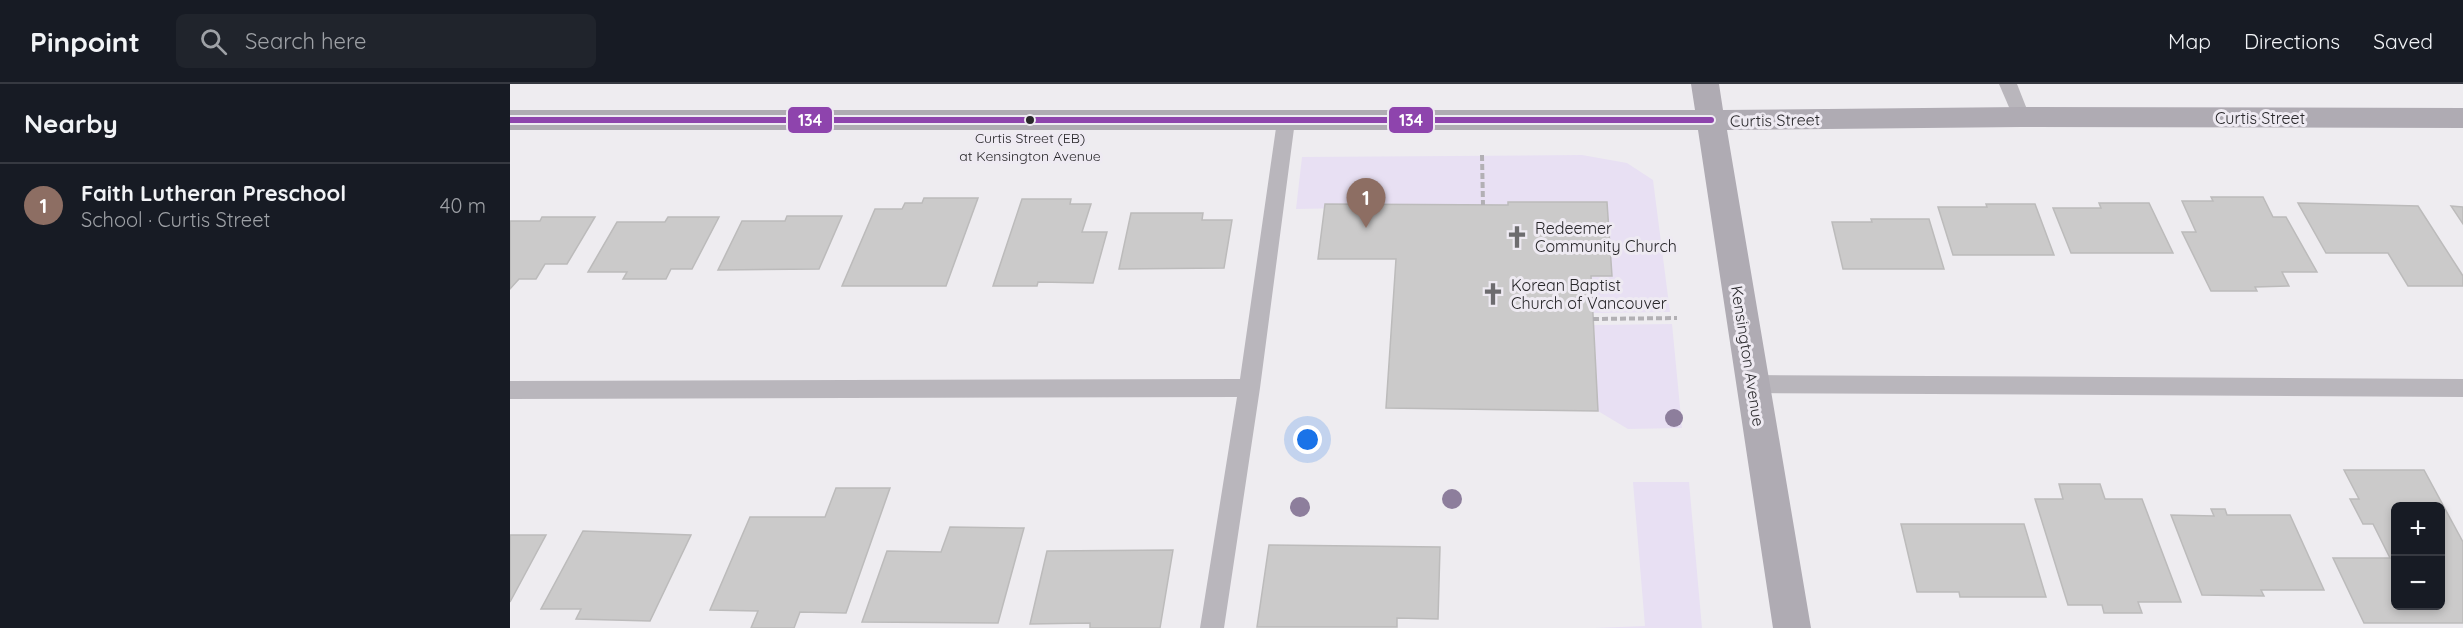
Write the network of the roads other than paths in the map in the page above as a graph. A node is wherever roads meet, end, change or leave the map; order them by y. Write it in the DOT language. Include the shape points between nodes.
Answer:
graph roads {
  1 [pos="1706,84"];
  2 [pos="2008,84"];
  3 [pos="2020,117"];
  4 [pos="2463,118"];
  5 [pos="510,120"];
  6 [pos="1711,120"];
  7 [pos="1286,121"];
  8 [pos="1752,384"];
  9 [pos="1250,388"];
  10 [pos="2463,388"];
  11 [pos="510,390"];
  12 [pos="1212,628"];
  13 [pos="1792,628"];
  1 -- 6 [label="street, Kensington Avenue"];
  2 -- 3 [label="lane"];
  3 -- 4 [label="street, Curtis Street"];
  3 -- 6 [label="street, Curtis Street"];
  5 -- 7 [label="street, Curtis Street"];
  6 -- 7 [label="street, Curtis Street"];
  6 -- 8 [label="street, Kensington Avenue"];
  7 -- 9 [label="lane"];
  8 -- 10 [label="lane"];
  8 -- 13 [label="street, Kensington Avenue"];
  9 -- 11 [label="lane"];
  9 -- 12 [label="lane"];
}
